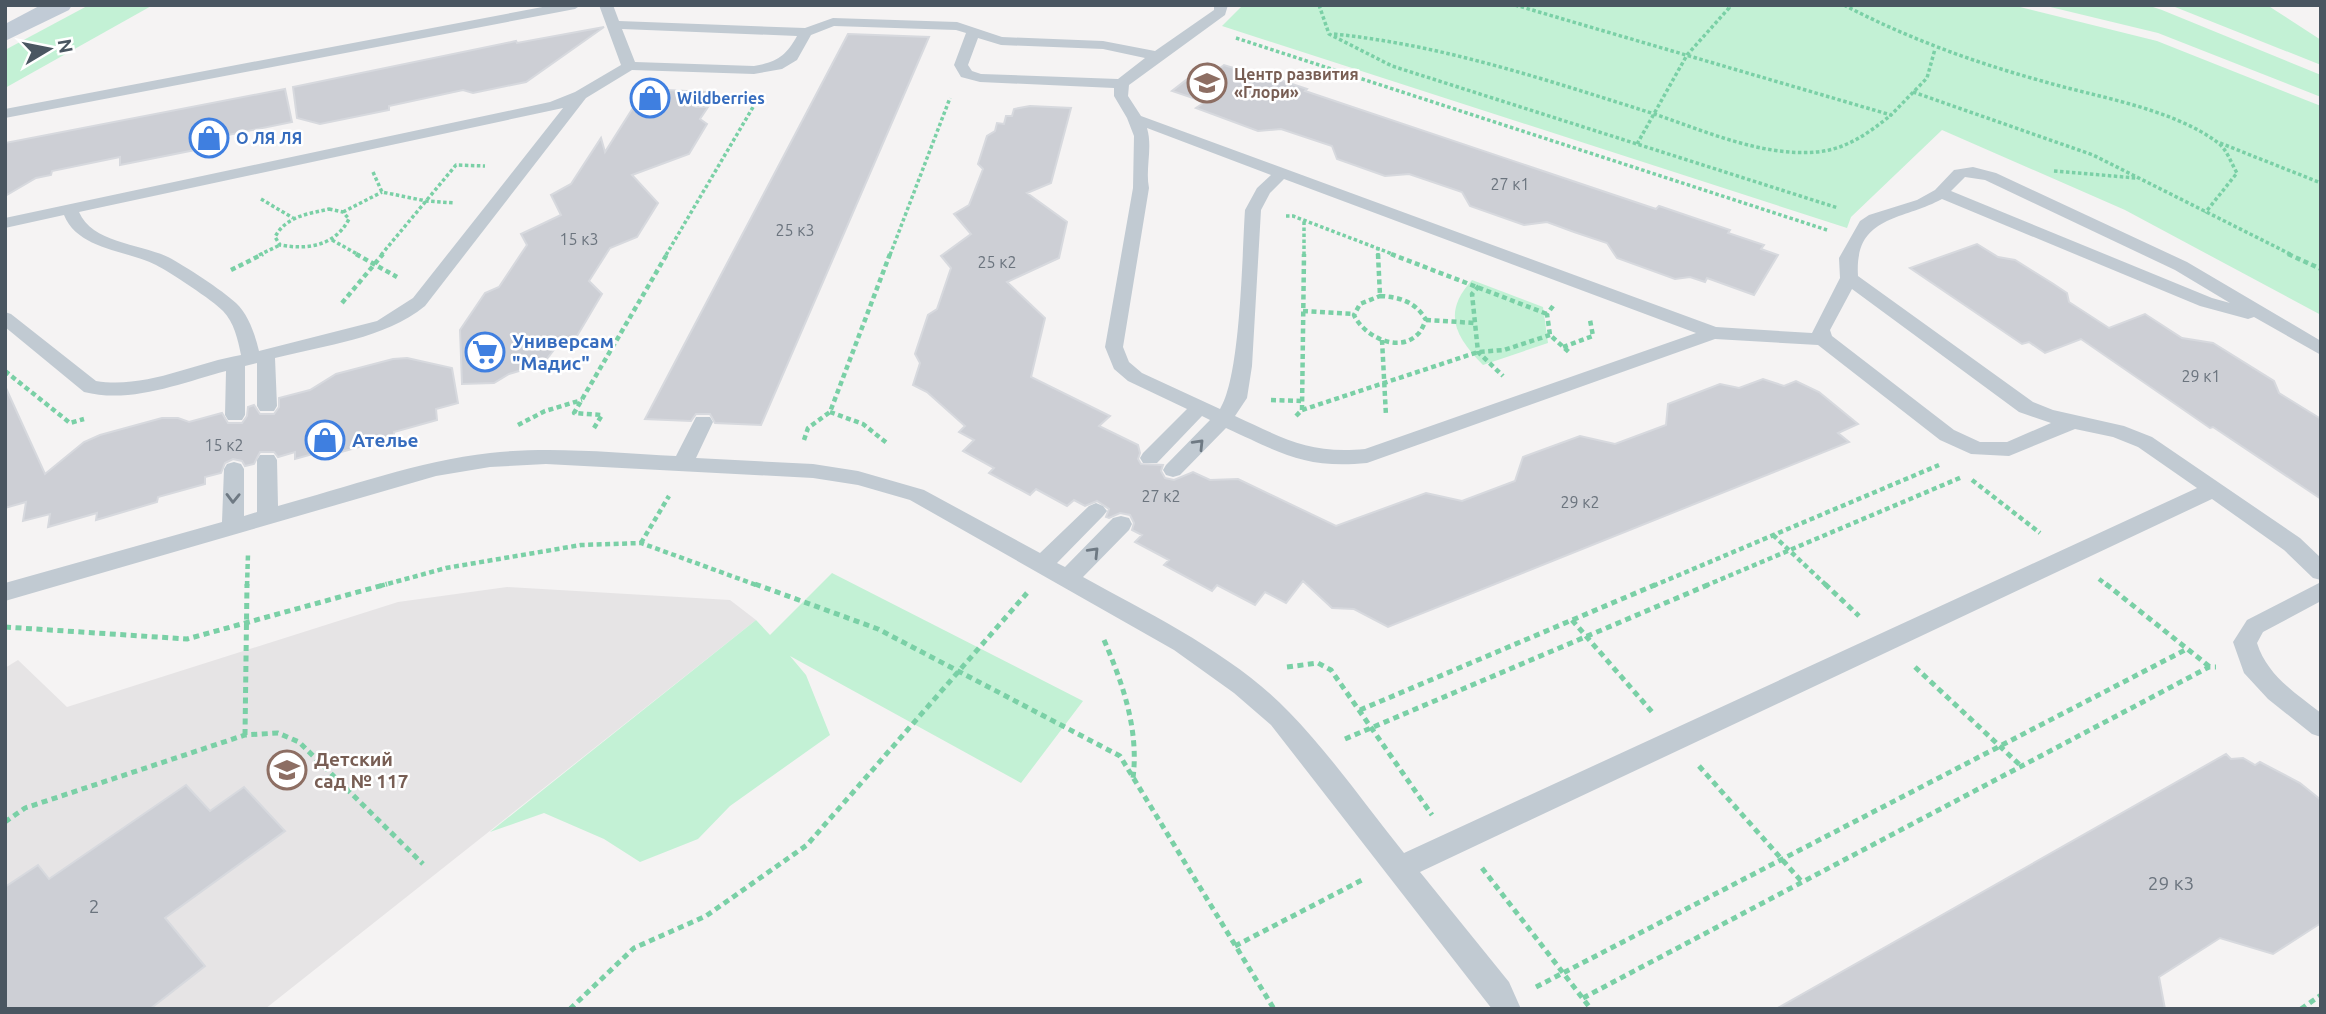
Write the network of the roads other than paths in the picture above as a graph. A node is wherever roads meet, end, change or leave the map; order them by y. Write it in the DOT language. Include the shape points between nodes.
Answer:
graph roads {
  1 [pos="29,5"];
  2 [pos="60,5"];
  3 [pos="575,5"];
  4 [pos="606,5"];
  5 [pos="1221,5"];
  6 [pos="5,18"];
  7 [pos="613,25"];
  8 [pos="806,32"];
  9 [pos="973,32"];
  10 [pos="5,34"];
  11 [pos="1157,56"];
  12 [pos="629,66"];
  13 [pos="1122,84"];
  14 [pos="580,95"];
  15 [pos="5,114"];
  16 [pos="1136,119"];
  17 [pos="1283,173"];
  18 [pos="1941,193"];
  19 [pos="70,209"];
  20 [pos="5,223"];
  21 [pos="1849,278"];
  22 [pos="2264,316"];
  23 [pos="5,318"];
  24 [pos="1714,333"];
  25 [pos="1823,339"];
  26 [pos="2321,349"];
  27 [pos="251,358"];
  28 [pos="267,406"];
  29 [pos="1200,407"];
  30 [pos="235,415"];
  31 [pos="1224,418"];
  32 [pos="2074,421"];
  33 [pos="704,422"];
  34 [pos="1150,458"];
  35 [pos="267,460"];
  36 [pos="234,469"];
  37 [pos="1174,470"];
  38 [pos="680,474"];
  39 [pos="2214,489"];
  40 [pos="1096,512"];
  41 [pos="268,517"];
  42 [pos="1121,524"];
  43 [pos="241,535"];
  44 [pos="1042,565"];
  45 [pos="2321,572"];
  46 [pos="1067,579"];
  47 [pos="5,592"];
  48 [pos="2321,592"];
  49 [pos="2321,727"];
  50 [pos="1401,868"];
  51 [pos="1507,1009"];
  1 -- 6 [label="street"];
  2 -- 10 [label="street"];
  3 -- 15 [label="lane"];
  4 -- 7 [label="lane"];
  5 -- 11 [label="lane" via="1220,12"];
  7 -- 8 [label="lane"];
  7 -- 12 [label="lane"];
  8 -- 9 [label="lane" via="833,22 957,26"];
  8 -- 12 [label="lane" via="792,57 777,66 754,70"];
  9 -- 11 [label="lane" via="1001,41 1103,46"];
  9 -- 13 [label="lane" via="961,65 966,74"];
  11 -- 13 [label="lane"];
  12 -- 14 [label="lane"];
  13 -- 16 [label="lane" via="1121,96"];
  14 -- 19 [label="lane" via="554,106"];
  14 -- 27 [label="lane" via="404,314 383,325"];
  16 -- 17 [label="lane"];
  16 -- 29 [label="lane" via="1142,142 1137,170 1141,188 1114,347 1121,365 1135,377"];
  17 -- 24 [label="lane"];
  17 -- 31 [label="lane" via="1263,191 1252,214 1243,366 1237,398"];
  18 -- 21 [label="lane" via="1866,225 1848,258"];
  18 -- 22 [label="lane" via="2206,302"];
  18 -- 22 [label="lane" via="1960,173 1990,176 2181,266"];
  19 -- 20 [label="lane"];
  19 -- 27 [label="lane" via="76,224 96,238 162,261 230,307 245,332"];
  21 -- 25 [label="lane" via="1821,330"];
  21 -- 32 [label="lane" via="2026,407"];
  22 -- 26 [label="lane"];
  23 -- 27 [label="lane" via="91,387 140,387"];
  24 -- 25 [label="lane"];
  24 -- 31 [label="lane" via="1367,456 1335,459 1298,453"];
  25 -- 32 [label="lane" via="1947,435 1978,449 2009,449"];
  27 -- 28 [label="lane"];
  27 -- 30 [label="lane"];
  29 -- 31 [label="lane"];
  29 -- 34 [label="lane"];
  37 -- 31 [label="lane, one-way"];
  32 -- 39 [label="lane" via="2117,430 2145,442"];
  33 -- 38 [label="lane"];
  35 -- 41 [label="lane"];
  36 -- 43 [label="lane, one-way"];
  38 -- 41 [label="lane" via="546,457 490,460 436,469"];
  38 -- 44 [label="lane" via="813,471 858,478 917,495"];
  39 -- 45 [label="lane" via="2292,544"];
  39 -- 50 [label="lane"];
  40 -- 44 [label="lane"];
  41 -- 43 [label="lane"];
  46 -- 42 [label="lane, one-way"];
  43 -- 47 [label="lane"];
  44 -- 46 [label="lane"];
  46 -- 50 [label="lane" via="1182,643 1242,685 1280,718"];
  48 -- 49 [label="lane" via="2255,626 2245,642 2252,666 2276,692"];
  50 -- 51 [label="lane" via="1499,992"];
}
